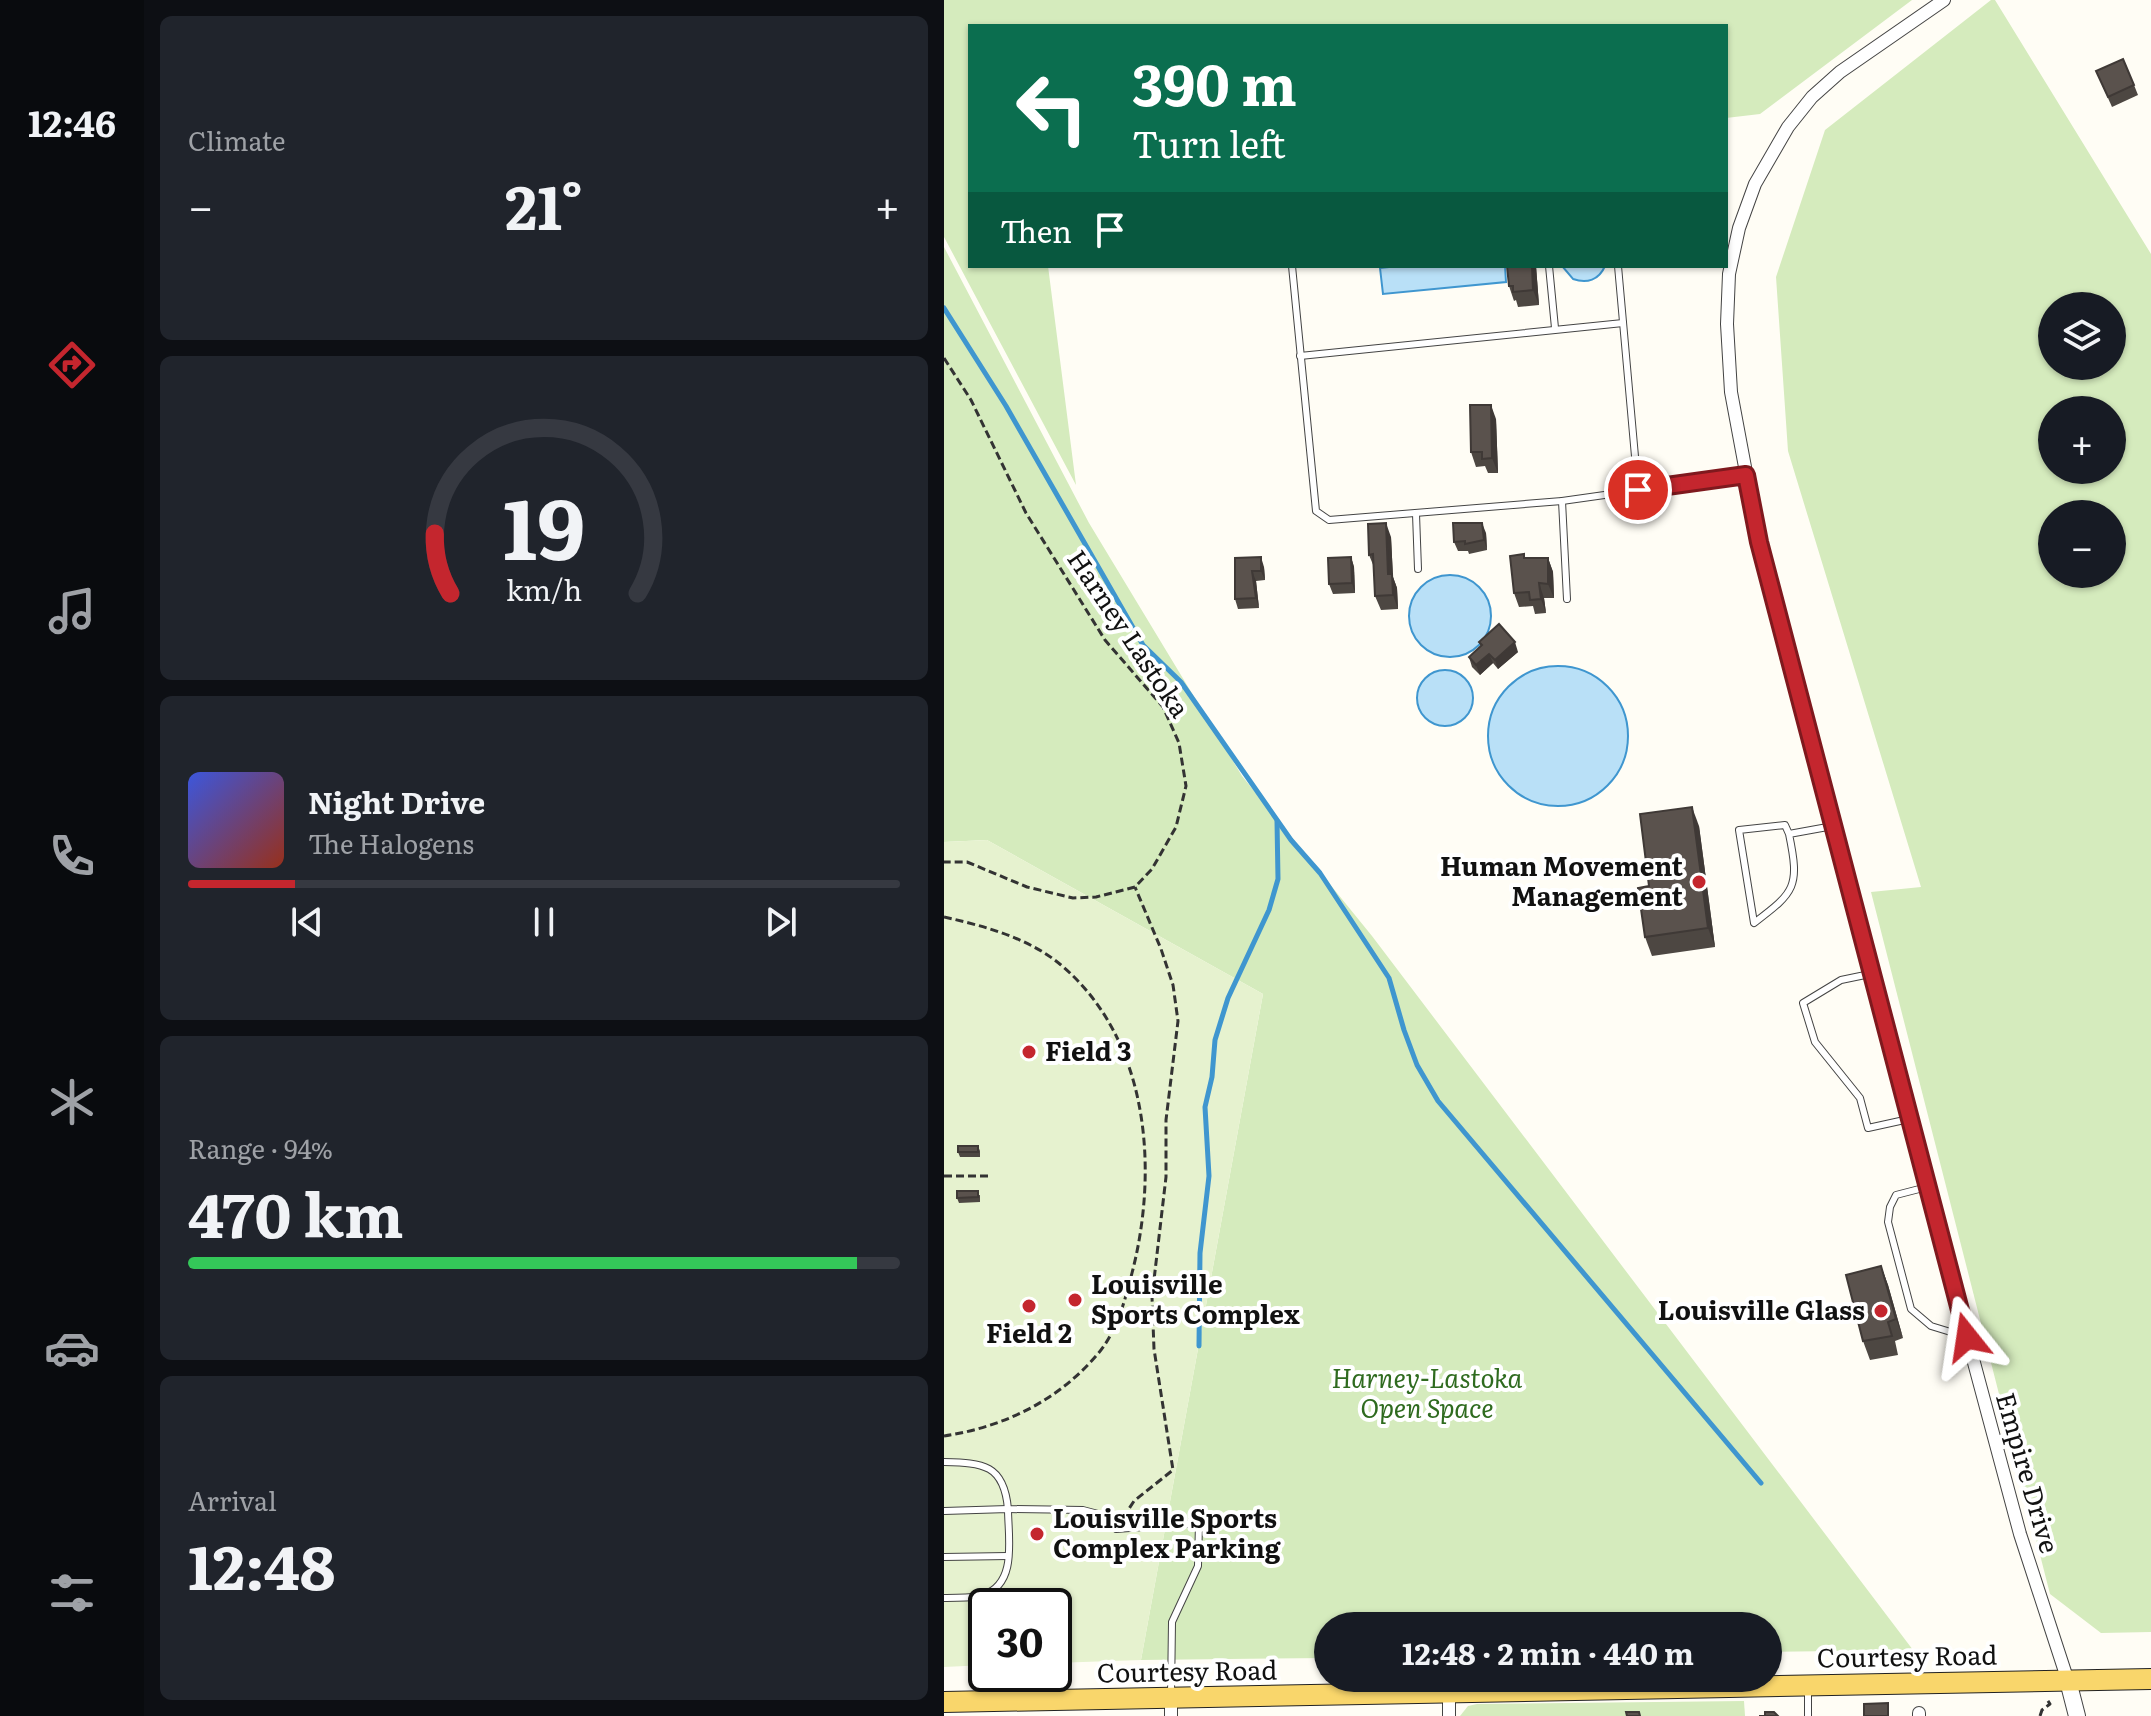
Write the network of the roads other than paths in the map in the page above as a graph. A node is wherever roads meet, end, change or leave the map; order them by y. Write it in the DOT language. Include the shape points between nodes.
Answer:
graph roads {
  1 [pos="1944,0"];
  2 [pos="1292,268"];
  3 [pos="1549,268"];
  4 [pos="1618,268"];
  5 [pos="1623,323"];
  6 [pos="1555,328"];
  7 [pos="1300,356"];
  8 [pos="1746,475"];
  9 [pos="1638,490"];
  10 [pos="1562,501"];
  11 [pos="1416,514"];
  12 [pos="1418,569"];
  13 [pos="1567,599"];
  14 [pos="1833,826"];
  15 [pos="1789,834"];
  16 [pos="1871,974"];
  17 [pos="1909,1119"];
  18 [pos="1927,1187"];
  19 [pos="1967,1337"];
  20 [pos="944,1462"];
  21 [pos="1008,1509"];
  22 [pos="944,1511"];
  23 [pos="1008,1556"];
  24 [pos="944,1557"];
  25 [pos="944,1598"];
  26 [pos="2151,1679"];
  27 [pos="2068,1681"];
  28 [pos="1808,1685"];
  29 [pos="1449,1693"];
  30 [pos="944,1702"];
  31 [pos="1171,1707"];
  32 [pos="1449,1716"];
  33 [pos="1808,1716"];
  34 [pos="2077,1716"];
  1 -- 8 [label="street, Empire Drive" via="1812,97 1755,184 1729,274 1727,324 1731,392"];
  2 -- 7 [label="lane"];
  3 -- 6 [label="lane"];
  4 -- 5 [label="lane"];
  5 -- 6 [label="lane"];
  5 -- 9 [label="lane"];
  6 -- 7 [label="lane"];
  7 -- 11 [label="lane" via="1316,511 1343,521"];
  8 -- 9 [label="lane"];
  8 -- 14 [label="street, Empire Drive"];
  9 -- 10 [label="lane"];
  10 -- 11 [label="lane"];
  10 -- 13 [label="lane"];
  11 -- 12 [label="lane"];
  14 -- 15 [label="lane"];
  14 -- 16 [label="street, Empire Drive"];
  15 -- 15 [label="lane" via="1785,825 1777,824 1739,830 1754,923 1787,897 1795,880"];
  16 -- 17 [label="street, Empire Drive"];
  16 -- 17 [label="lane" via="1841,980 1803,1003 1815,1042 1860,1098 1868,1128"];
  17 -- 18 [label="street, Empire Drive"];
  18 -- 19 [label="street, Empire Drive"];
  18 -- 19 [label="lane" via="1896,1195 1888,1222 1911,1309 1931,1326"];
  19 -- 27 [label="street, Empire Drive" via="2020,1534"];
  20 -- 21 [label="lane" via="983,1465 997,1473"];
  21 -- 22 [label="lane"];
  21 -- 23 [label="lane"];
  21 -- 31 [label="lane" via="1083,1510 1102,1515 1116,1529 1199,1523 1198,1566 1172,1622"];
  23 -- 24 [label="lane"];
  23 -- 25 [label="lane" via="1007,1572 997,1588 981,1596"];
  26 -- 27 [label="main road, Courtesy Road"];
  27 -- 28 [label="main road, Courtesy Road"];
  27 -- 34 [label="street"];
  28 -- 29 [label="main road, Courtesy Road"];
  28 -- 33 [label="lane"];
  29 -- 31 [label="main road, Courtesy Road"];
  29 -- 32 [label="street"];
  30 -- 31 [label="main road, Courtesy Road"];
}
